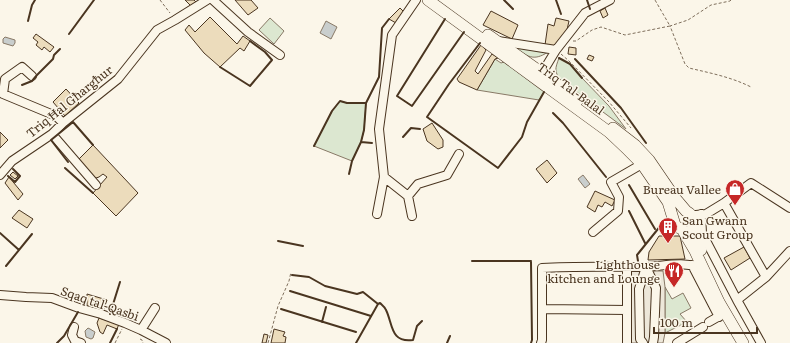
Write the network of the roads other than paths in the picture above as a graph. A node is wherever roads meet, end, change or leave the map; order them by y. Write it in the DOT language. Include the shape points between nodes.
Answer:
graph roads {
  1 [pos="207,0"];
  2 [pos="213,0"];
  3 [pos="416,0"];
  4 [pos="428,0"];
  5 [pos="441,0"];
  6 [pos="610,0"];
  7 [pos="497,40"];
  8 [pos="556,50"];
  9 [pos="280,55"];
  10 [pos="542,73"];
  11 [pos="32,76"];
  12 [pos="63,123"];
  13 [pos="52,134"];
  14 [pos="459,154"];
  15 [pos="642,164"];
  16 [pos="0,175"];
  17 [pos="384,177"];
  18 [pos="96,185"];
  19 [pos="408,196"];
  20 [pos="724,203"];
  21 [pos="790,208"];
  22 [pos="377,214"];
  23 [pos="412,216"];
  24 [pos="692,222"];
  25 [pos="593,232"];
  26 [pos="695,251"];
  27 [pos="790,252"];
  28 [pos="683,264"];
  29 [pos="698,266"];
  30 [pos="628,267"];
  31 [pos="646,267"];
  32 [pos="766,277"];
  33 [pos="0,295"];
  34 [pos="737,300"];
  35 [pos="155,308"];
  36 [pos="543,309"];
  37 [pos="627,310"];
  38 [pos="722,315"];
  39 [pos="74,327"];
  40 [pos="141,330"];
  41 [pos="688,340"];
  42 [pos="81,343"];
  43 [pos="166,343"];
  44 [pos="541,343"];
  45 [pos="627,343"];
  46 [pos="643,343"];
  47 [pos="653,343"];
  48 [pos="677,343"];
  49 [pos="743,343"];
  50 [pos="751,343"];
  51 [pos="761,343"];
  1 -- 12 [label="street, Triq Ħal Għargħur" via="157,30 118,79"];
  2 -- 9 [label="street" via="248,32"];
  3 -- 17 [label="street" via="392,35 379,129"];
  4 -- 15 [label="highway, Triq Tal-Balal" via="609,132"];
  5 -- 7 [label="highway, Triq Tal-Balal"];
  6 -- 8 [label="street" via="585,14"];
  7 -- 8 [label="street"];
  7 -- 10 [label="highway, Triq Tal-Balal"];
  8 -- 10 [label="street"];
  10 -- 24 [label="highway, Triq Tal-Balal" via="635,145 649,160"];
  11 -- 12 [label="street" via="22,67 5,79 3,94 56,116"];
  12 -- 13 [label="street, Triq Ħal Għargħur"];
  13 -- 16 [label="street, Triq Ħal Għargħur" via="12,161"];
  13 -- 18 [label="street"];
  14 -- 19 [label="street" via="447,175 418,184"];
  15 -- 24 [label="highway, Triq Tal-Balal" via="668,202 674,219 679,212"];
  15 -- 25 [label="street" via="611,182 619,196 618,211"];
  17 -- 19 [label="street"];
  17 -- 22 [label="street"];
  19 -- 23 [label="street"];
  20 -- 21 [label="street" via="751,183"];
  20 -- 24 [label="street"];
  20 -- 32 [label="street"];
  24 -- 26 [label="highway, Triq Tal-Balal"];
  24 -- 34 [label="street, Triq Tal-Balal"];
  24 -- 50 [label="highway, Triq Tal-Balal" via="698,243 722,294"];
  26 -- 28 [label="street"];
  26 -- 29 [label="highway, Triq Tal-Balal"];
  27 -- 32 [label="street"];
  28 -- 29 [label="street"];
  28 -- 31 [label="street"];
  29 -- 38 [label="highway, Triq Tal-Balal" via="719,302"];
  30 -- 31 [label="street"];
  30 -- 36 [label="street" via="542,268"];
  30 -- 37 [label="street"];
  31 -- 46 [label="street" via="639,288 640,339"];
  31 -- 47 [label="street" via="656,288"];
  32 -- 34 [label="street"];
  33 -- 40 [label="street, Sqaq tal-Qasbi" via="52,298"];
  34 -- 51 [label="street, Triq Tal-Balal"];
  35 -- 40 [label="street"];
  36 -- 37 [label="street"];
  36 -- 44 [label="street"];
  37 -- 45 [label="street"];
  38 -- 41 [label="street" via="706,324"];
  38 -- 49 [label="highway, Triq Tal-Balal"];
  39 -- 42 [label="street" via="74,341"];
  40 -- 43 [label="street, Sqaq tal-Qasbi"];
  41 -- 48 [label="street"];
}
